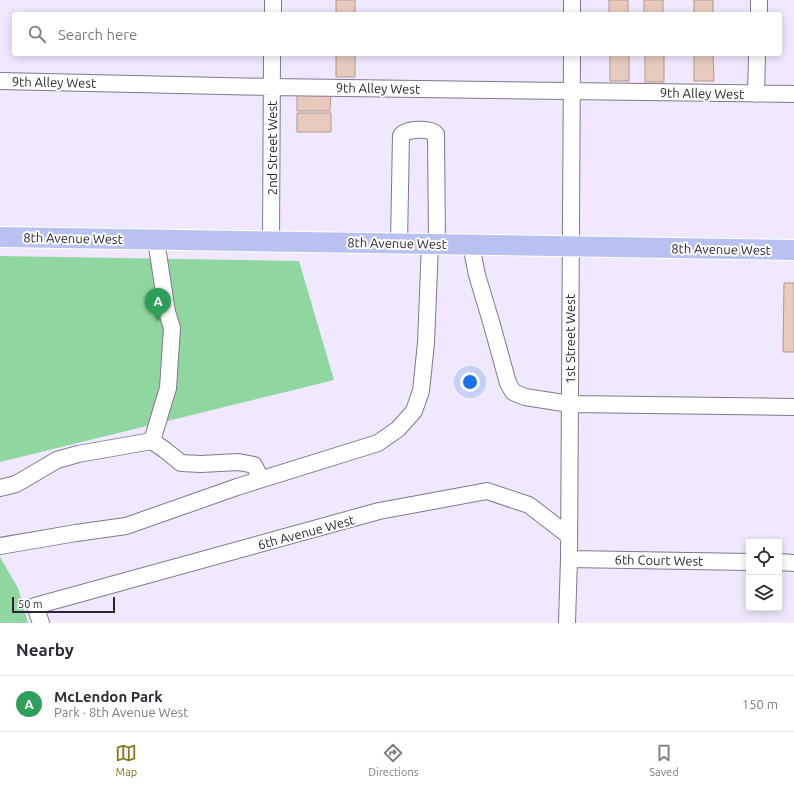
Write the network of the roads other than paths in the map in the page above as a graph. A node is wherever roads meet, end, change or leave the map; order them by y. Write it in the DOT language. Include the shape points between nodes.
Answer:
graph roads {
  1 [pos="273,0"];
  2 [pos="572,0"];
  3 [pos="759,0"];
  4 [pos="273,12"];
  5 [pos="572,12"];
  6 [pos="759,12"];
  7 [pos="272,56"];
  8 [pos="572,56"];
  9 [pos="758,56"];
  10 [pos="0,81"];
  11 [pos="272,87"];
  12 [pos="572,91"];
  13 [pos="756,94"];
  14 [pos="794,94"];
  15 [pos="0,237"];
  16 [pos="156,240"];
  17 [pos="271,242"];
  18 [pos="399,244"];
  19 [pos="433,244"];
  20 [pos="471,245"];
  21 [pos="571,246"];
  22 [pos="794,250"];
  23 [pos="570,404"];
  24 [pos="794,407"];
  25 [pos="152,441"];
  26 [pos="261,479"];
  27 [pos="0,488"];
  28 [pos="569,536"];
  29 [pos="0,546"];
  30 [pos="569,559"];
  31 [pos="746,562"];
  32 [pos="782,562"];
  33 [pos="794,562"];
  34 [pos="564,621"];
  35 [pos="41,623"];
  1 -- 4 [label="street"];
  2 -- 5 [label="street"];
  3 -- 6 [label="street"];
  7 -- 11 [label="street, 2nd Street West"];
  8 -- 12 [label="street, 1st Street West"];
  9 -- 13 [label="street, 9th Alley West"];
  10 -- 11 [label="street, 9th Alley West"];
  11 -- 12 [label="street, 9th Alley West"];
  11 -- 17 [label="street, 2nd Street West"];
  12 -- 13 [label="street, 9th Alley West"];
  12 -- 21 [label="street, 1st Street West"];
  13 -- 14 [label="street, 9th Alley West"];
  15 -- 16 [label="main road, 8th Avenue West"];
  16 -- 17 [label="main road, 8th Avenue West"];
  16 -- 25 [label="street" via="167,312 172,328 168,388"];
  17 -- 18 [label="main road, 8th Avenue West"];
  18 -- 19 [label="main road, 8th Avenue West"];
  18 -- 19 [label="street" via="400,136 406,131 416,130 436,134"];
  19 -- 20 [label="main road, 8th Avenue West"];
  19 -- 26 [label="street" via="421,391 414,411 398,429 378,443"];
  20 -- 21 [label="main road, 8th Avenue West"];
  20 -- 23 [label="street" via="477,275 508,383 513,392 525,397"];
  21 -- 22 [label="main road, 8th Avenue West"];
  21 -- 23 [label="street, 1st Street West"];
  23 -- 24 [label="street"];
  23 -- 28 [label="street, 1st Street West"];
  25 -- 26 [label="street" via="181,463 239,462 254,465"];
  25 -- 27 [label="street" via="57,460 16,484"];
  26 -- 29 [label="street" via="126,526"];
  28 -- 30 [label="street, 1st Street West"];
  28 -- 35 [label="street, 6th Avenue West" via="528,506 487,491 379,511 35,606"];
  30 -- 31 [label="street, 6th Court West"];
  30 -- 34 [label="street, 1st Street West"];
  32 -- 33 [label="street"];
}
